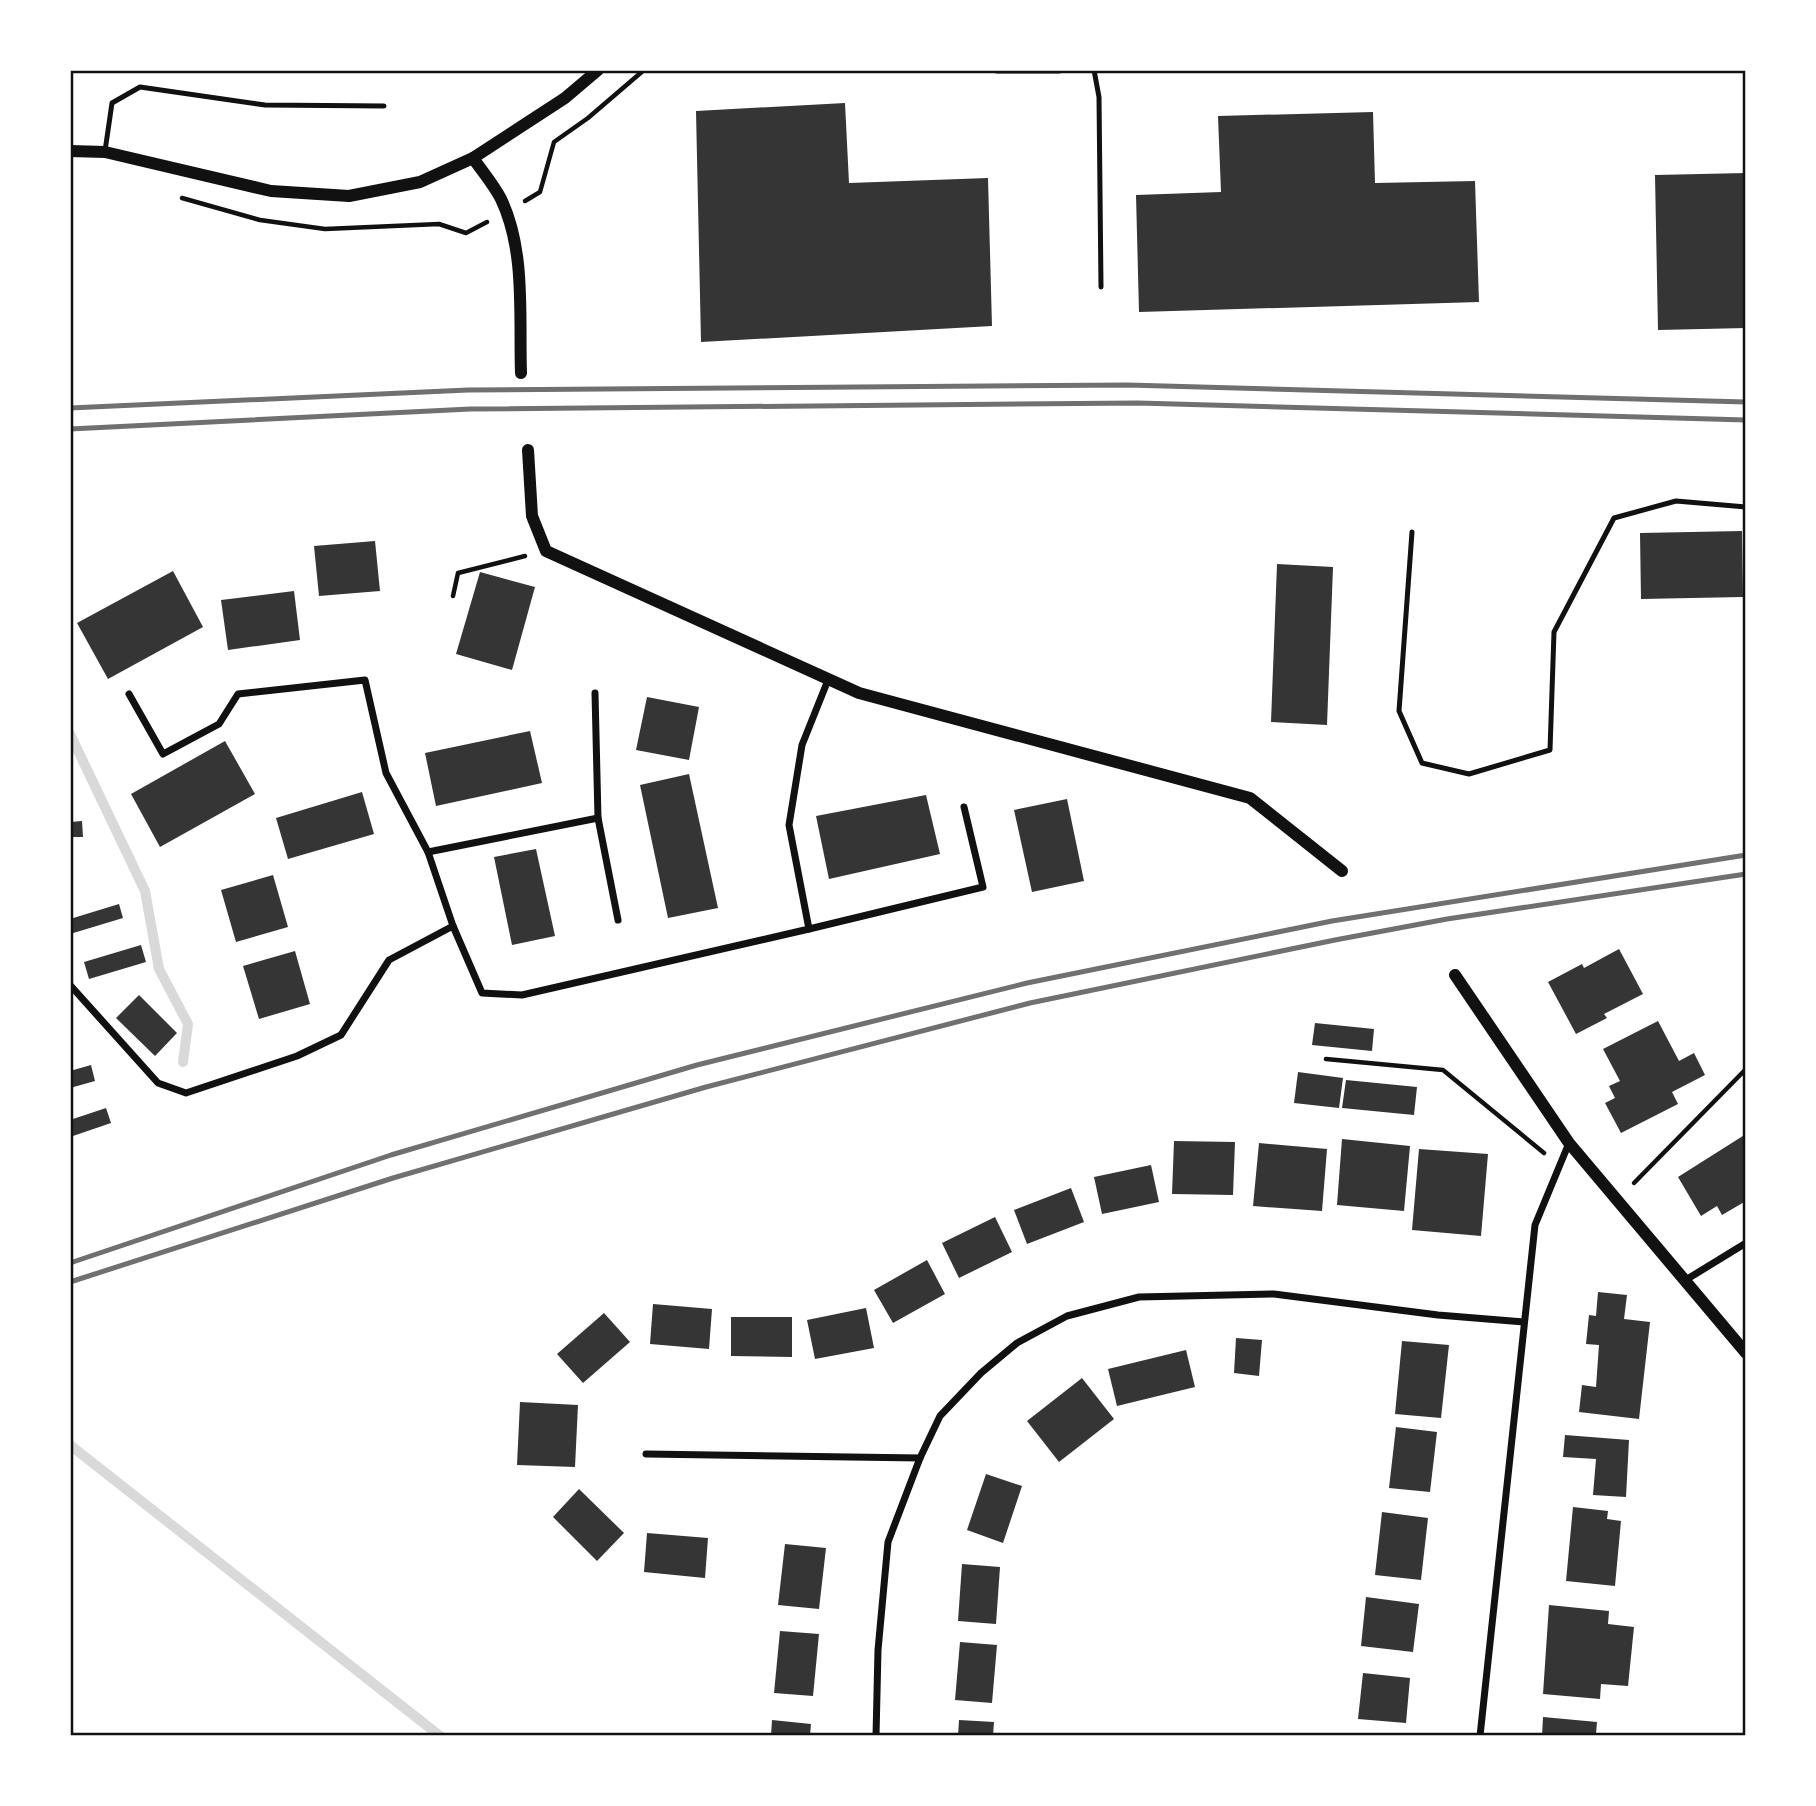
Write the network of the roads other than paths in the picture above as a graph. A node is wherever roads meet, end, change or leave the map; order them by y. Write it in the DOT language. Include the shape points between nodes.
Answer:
graph roads {
  1 [pos="598,70"];
  2 [pos="997,70"];
  3 [pos="1059,70"];
  4 [pos="1094,70"];
  5 [pos="384,106"];
  6 [pos="70,151"];
  7 [pos="105,152"];
  8 [pos="473,158"];
  9 [pos="1101,287"];
  10 [pos="521,373"];
  11 [pos="528,450"];
  12 [pos="1746,507"];
  13 [pos="1412,532"];
  14 [pos="828,680"];
  15 [pos="595,693"];
  16 [pos="129,694"];
  17 [pos="964,807"];
  18 [pos="598,817"];
  19 [pos="428,852"];
  20 [pos="1342,871"];
  21 [pos="618,920"];
  22 [pos="453,926"];
  23 [pos="809,929"];
  24 [pos="1455,975"];
  25 [pos="70,987"];
  26 [pos="1569,1143"];
  27 [pos="1746,1243"];
  28 [pos="1684,1281"];
  29 [pos="1524,1322"];
  30 [pos="1746,1353"];
  31 [pos="646,1454"];
  32 [pos="920,1458"];
  33 [pos="876,1736"];
  34 [pos="1480,1736"];
  1 -- 8 [label="street" via="565,98"];
  2 -- 3 [label="street"];
  4 -- 9 [label="lane" via="1099,97"];
  5 -- 7 [label="lane" via="265,105 140,87 112,103"];
  6 -- 7 [label="street"];
  7 -- 8 [label="street" via="271,191 349,196 420,183"];
  8 -- 10 [label="street" via="501,199 511,231 517,266"];
  11 -- 14 [label="street" via="532,516 546,551"];
  12 -- 13 [label="lane" via="1676,501 1614,518 1554,632 1550,750 1469,774 1422,763 1399,711"];
  14 -- 20 [label="street" via="859,693 1250,799"];
  14 -- 23 [label="street" via="802,745 789,825"];
  15 -- 18 [label="street"];
  16 -- 19 [label="street" via="163,754 219,724 238,694 365,680 386,773"];
  17 -- 23 [label="street" via="983,887"];
  18 -- 19 [label="street"];
  18 -- 21 [label="street"];
  19 -- 22 [label="street"];
  22 -- 23 [label="street" via="482,993 522,995"];
  22 -- 25 [label="street" via="389,960 341,1035 296,1056 186,1093 158,1083"];
  24 -- 26 [label="street"];
  26 -- 28 [label="street"];
  26 -- 29 [label="street" via="1535,1225"];
  27 -- 28 [label="street"];
  28 -- 30 [label="street"];
  29 -- 32 [label="street" via="1274,1294 1139,1297 1066,1315 1017,1343 940,1416"];
  29 -- 34 [label="street"];
  31 -- 32 [label="street"];
  32 -- 33 [label="street" via="888,1542"];
}
